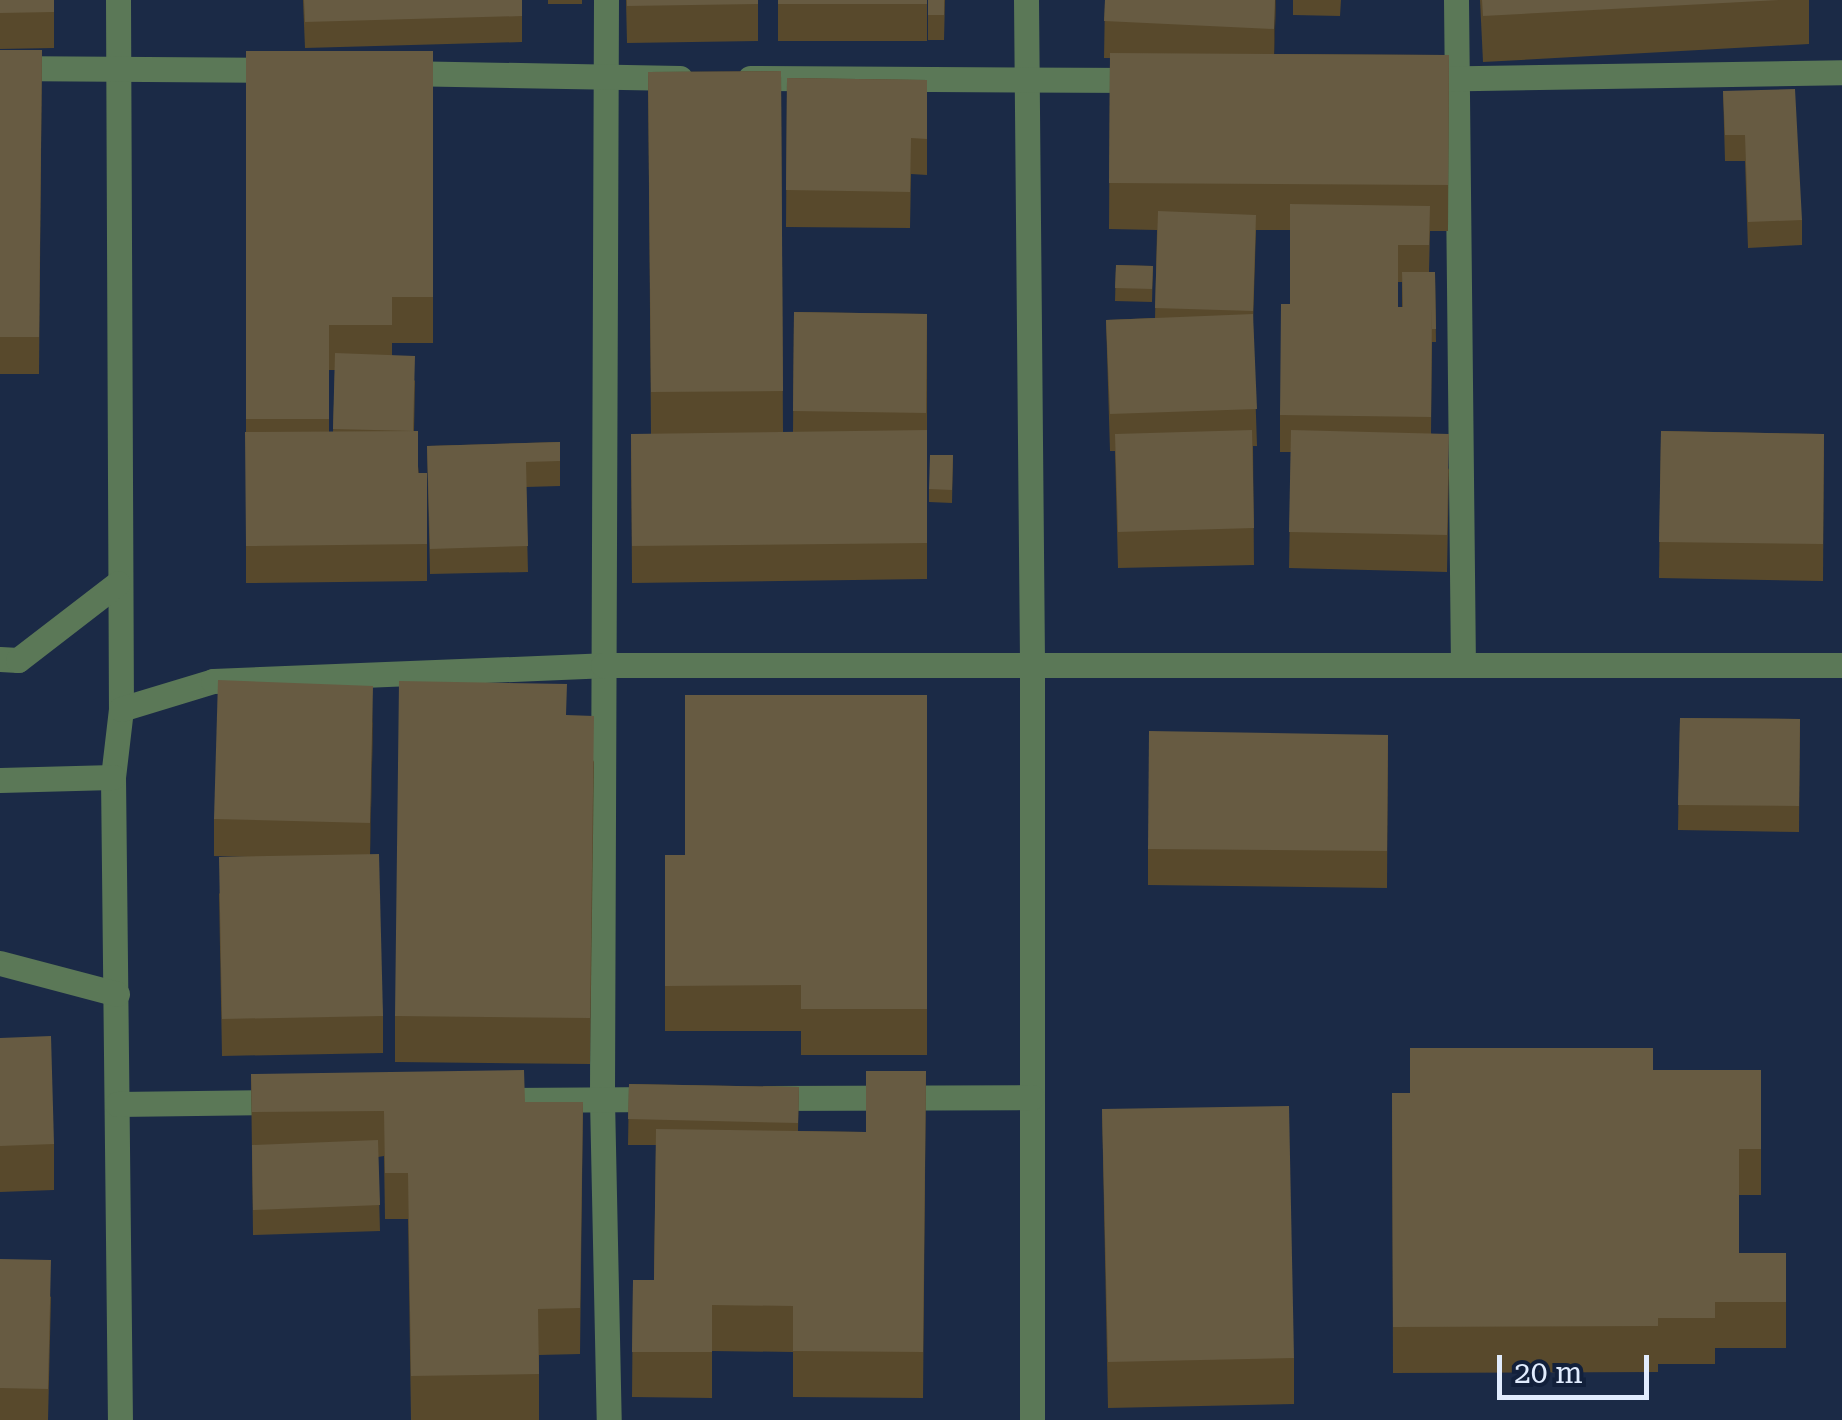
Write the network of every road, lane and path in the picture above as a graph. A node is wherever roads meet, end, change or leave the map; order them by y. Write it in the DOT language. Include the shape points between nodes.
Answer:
graph roads {
  1 [pos="118,0"];
  2 [pos="606,0"];
  3 [pos="1026,0"];
  4 [pos="1456,0"];
  5 [pos="115,66"];
  6 [pos="0,68"];
  7 [pos="312,70"];
  8 [pos="371,72"];
  9 [pos="1842,72"];
  10 [pos="607,77"];
  11 [pos="1381,79"];
  12 [pos="1460,79"];
  13 [pos="1026,80"];
  14 [pos="1164,80"];
  15 [pos="118,584"];
  16 [pos="0,659"];
  17 [pos="1032,664"];
  18 [pos="1463,664"];
  19 [pos="1842,664"];
  20 [pos="603,666"];
  21 [pos="122,710"];
  22 [pos="113,777"];
  23 [pos="0,780"];
  24 [pos="0,962"];
  25 [pos="117,994"];
  26 [pos="1032,1097"];
  27 [pos="739,1098"];
  28 [pos="602,1099"];
  29 [pos="680,1099"];
  30 [pos="466,1100"];
  31 [pos="311,1102"];
  32 [pos="117,1104"];
  33 [pos="120,1420"];
  34 [pos="609,1420"];
  35 [pos="1032,1420"];
  1 -- 5 [label="street"];
  2 -- 10 [label="street"];
  3 -- 13 [label="street"];
  4 -- 12 [label="street"];
  5 -- 6 [label="street"];
  5 -- 7 [label="street"];
  5 -- 15 [label="street"];
  8 -- 10 [label="street"];
  9 -- 12 [label="street"];
  10 -- 13 [label="street"];
  10 -- 20 [label="street"];
  11 -- 12 [label="street"];
  12 -- 18 [label="street"];
  13 -- 14 [label="street"];
  13 -- 17 [label="street"];
  15 -- 16 [label="street" via="18,660"];
  15 -- 21 [label="street"];
  17 -- 18 [label="street"];
  17 -- 20 [label="street"];
  17 -- 26 [label="street"];
  18 -- 19 [label="street"];
  20 -- 21 [label="street" via="213,681"];
  20 -- 28 [label="street"];
  21 -- 22 [label="street"];
  22 -- 23 [label="street"];
  22 -- 25 [label="street"];
  24 -- 25 [label="street"];
  25 -- 32 [label="street"];
  26 -- 27 [label="street"];
  26 -- 35 [label="street"];
  28 -- 29 [label="street"];
  28 -- 30 [label="street"];
  28 -- 34 [label="street"];
  31 -- 32 [label="street"];
  32 -- 33 [label="street"];
}
